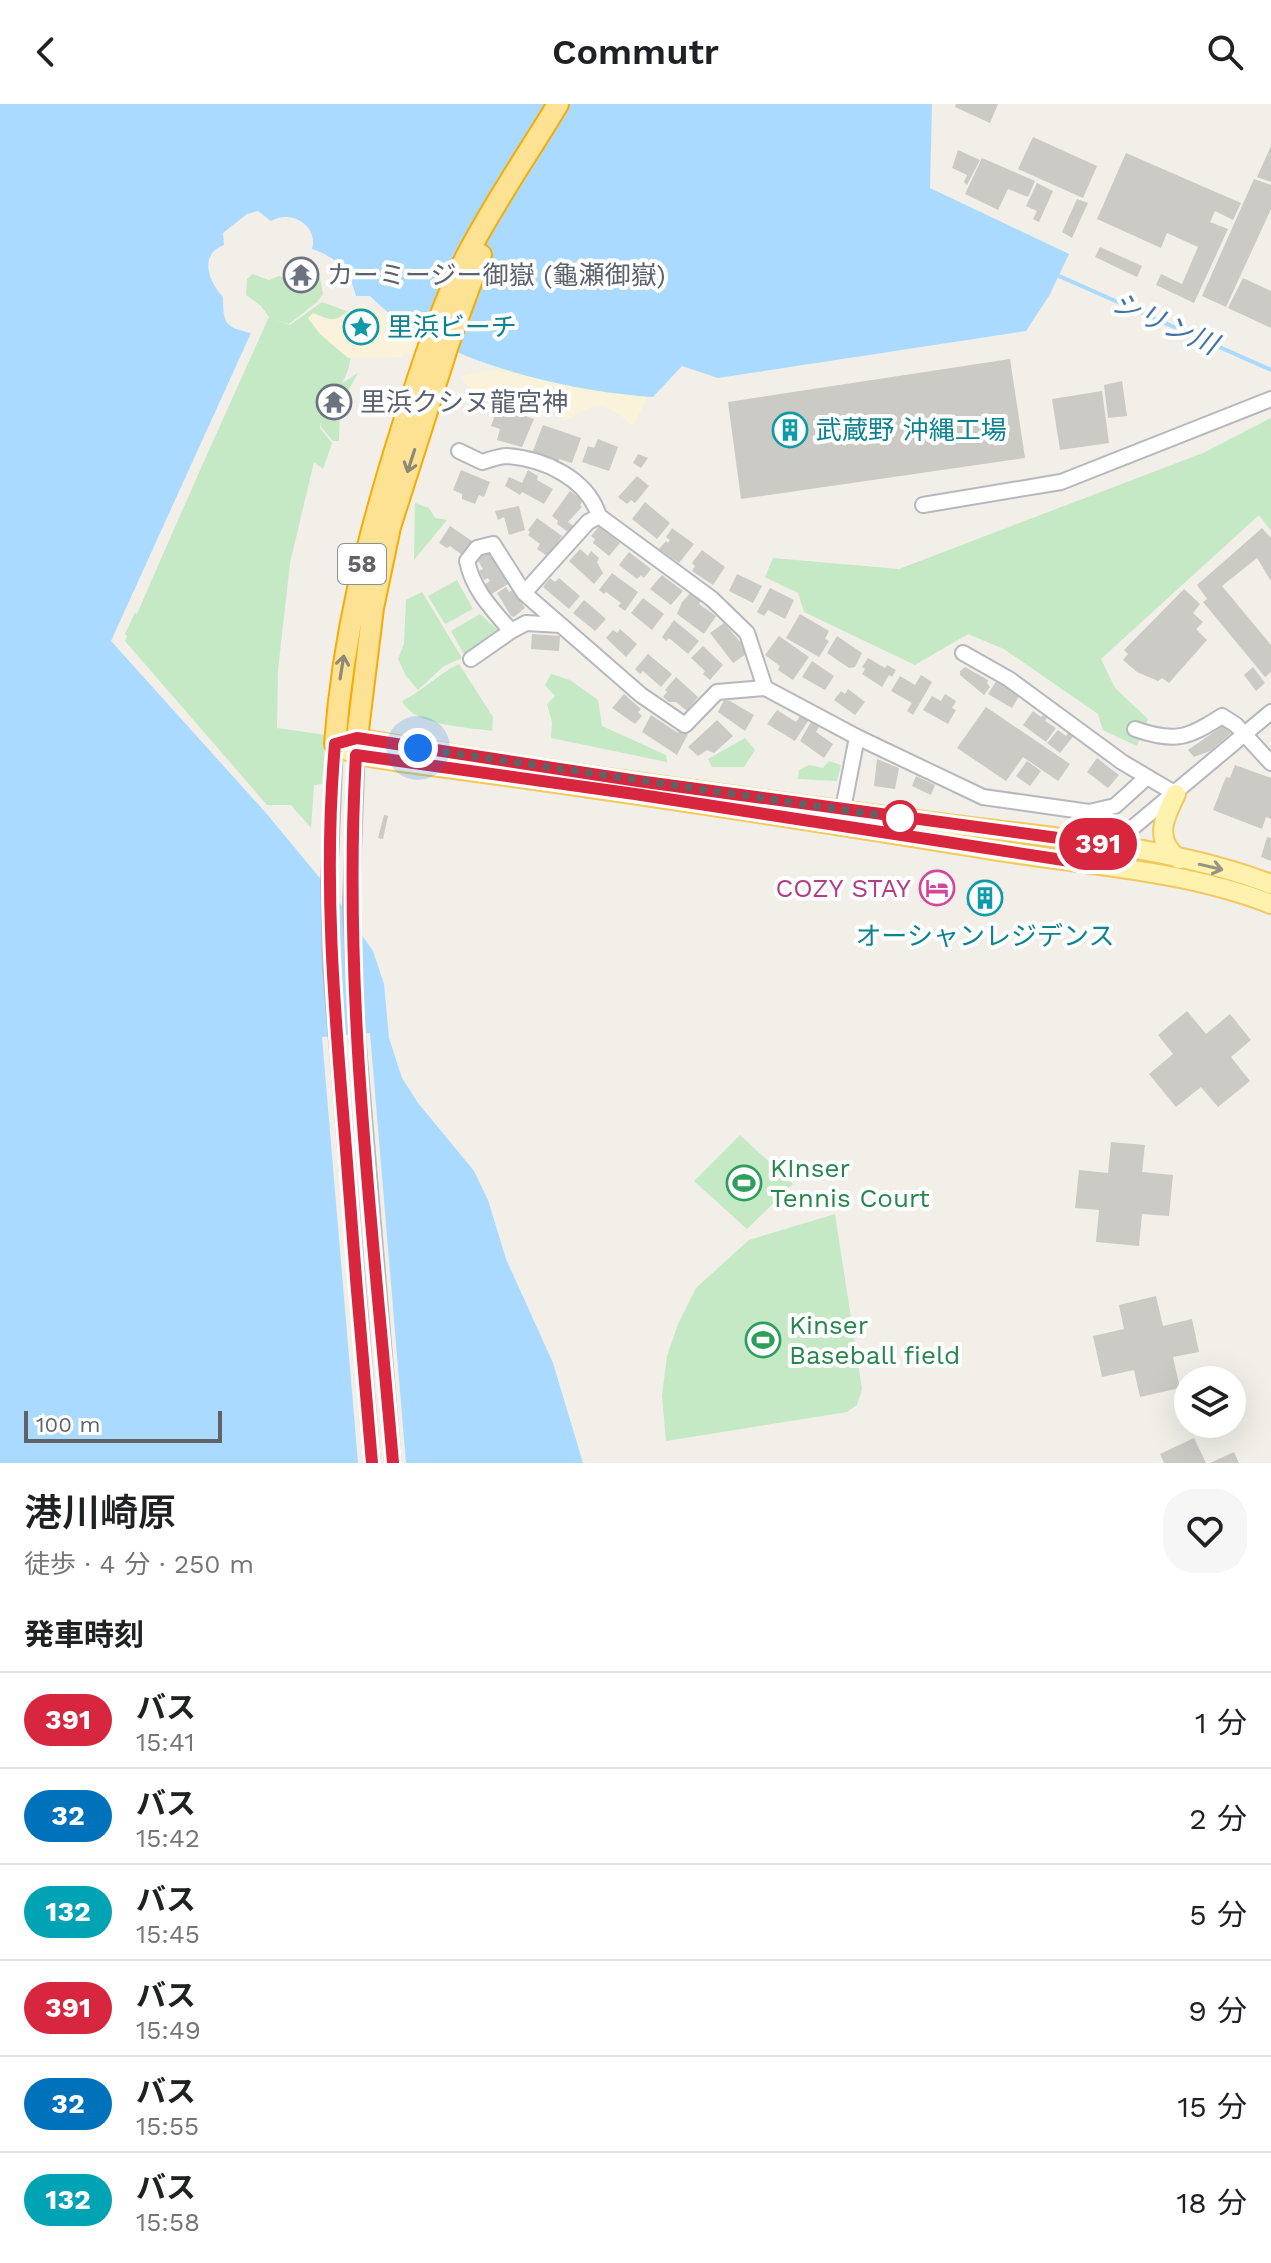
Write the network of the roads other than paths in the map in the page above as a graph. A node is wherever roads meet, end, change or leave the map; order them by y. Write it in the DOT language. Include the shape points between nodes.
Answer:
graph roads {
  1 [pos="558,104"];
  2 [pos="423,391"];
  3 [pos="1271,399"];
  4 [pos="459,451"];
  5 [pos="923,505"];
  6 [pos="599,516"];
  7 [pos="524,593"];
  8 [pos="561,625"];
  9 [pos="511,631"];
  10 [pos="963,653"];
  11 [pos="471,659"];
  12 [pos="765,688"];
  13 [pos="1271,712"];
  14 [pos="1135,729"];
  15 [pos="1244,735"];
  16 [pos="857,737"];
  17 [pos="335,744"];
  18 [pos="356,746"];
  19 [pos="1271,763"];
  20 [pos="1147,777"];
  21 [pos="1176,794"];
  22 [pos="843,809"];
  23 [pos="1110,845"];
  24 [pos="1179,859"];
  25 [pos="1089,864"];
  26 [pos="1271,884"];
  27 [pos="1271,904"];
  28 [pos="372,1463"];
  29 [pos="393,1463"];
  1 -- 2 [label="highway, 58" via="468,254 435,327"];
  17 -- 2 [label="highway, 58, one-way" via="339,685 362,564"];
  2 -- 18 [label="highway, 58, one-way" via="373,608"];
  3 -- 5 [label="street" via="1061,482"];
  4 -- 6 [label="street" via="482,462 504,456 556,468 577,483"];
  6 -- 7 [label="street"];
  6 -- 12 [label="street" via="712,599 747,633"];
  7 -- 8 [label="street"];
  7 -- 9 [label="street" via="493,544 477,548 467,561 484,599"];
  8 -- 9 [label="street" via="526,623"];
  8 -- 12 [label="street" via="641,695 685,725 717,692"];
  9 -- 11 [label="street"];
  10 -- 20 [label="street" via="1009,679"];
  12 -- 16 [label="street"];
  13 -- 15 [label="street"];
  14 -- 15 [label="street" via="1185,737 1222,716"];
  15 -- 19 [label="street"];
  15 -- 21 [label="street"];
  16 -- 20 [label="street" via="983,797 1089,812 1115,806"];
  16 -- 22 [label="street"];
  17 -- 18 [label="main road"];
  17 -- 28 [label="street" via="331,968"];
  18 -- 22 [label="main road"];
  18 -- 25 [label="main road"];
  18 -- 29 [label="street" via="351,904 357,1034"];
  20 -- 21 [label="street"];
  21 -- 23 [label="street"];
  21 -- 24 [label="main road" via="1162,832"];
  22 -- 23 [label="main road"];
  23 -- 24 [label="main road"];
  23 -- 25 [label="street"];
  24 -- 26 [label="main road, one-way"];
  25 -- 27 [label="main road" via="1200,882"];
}
